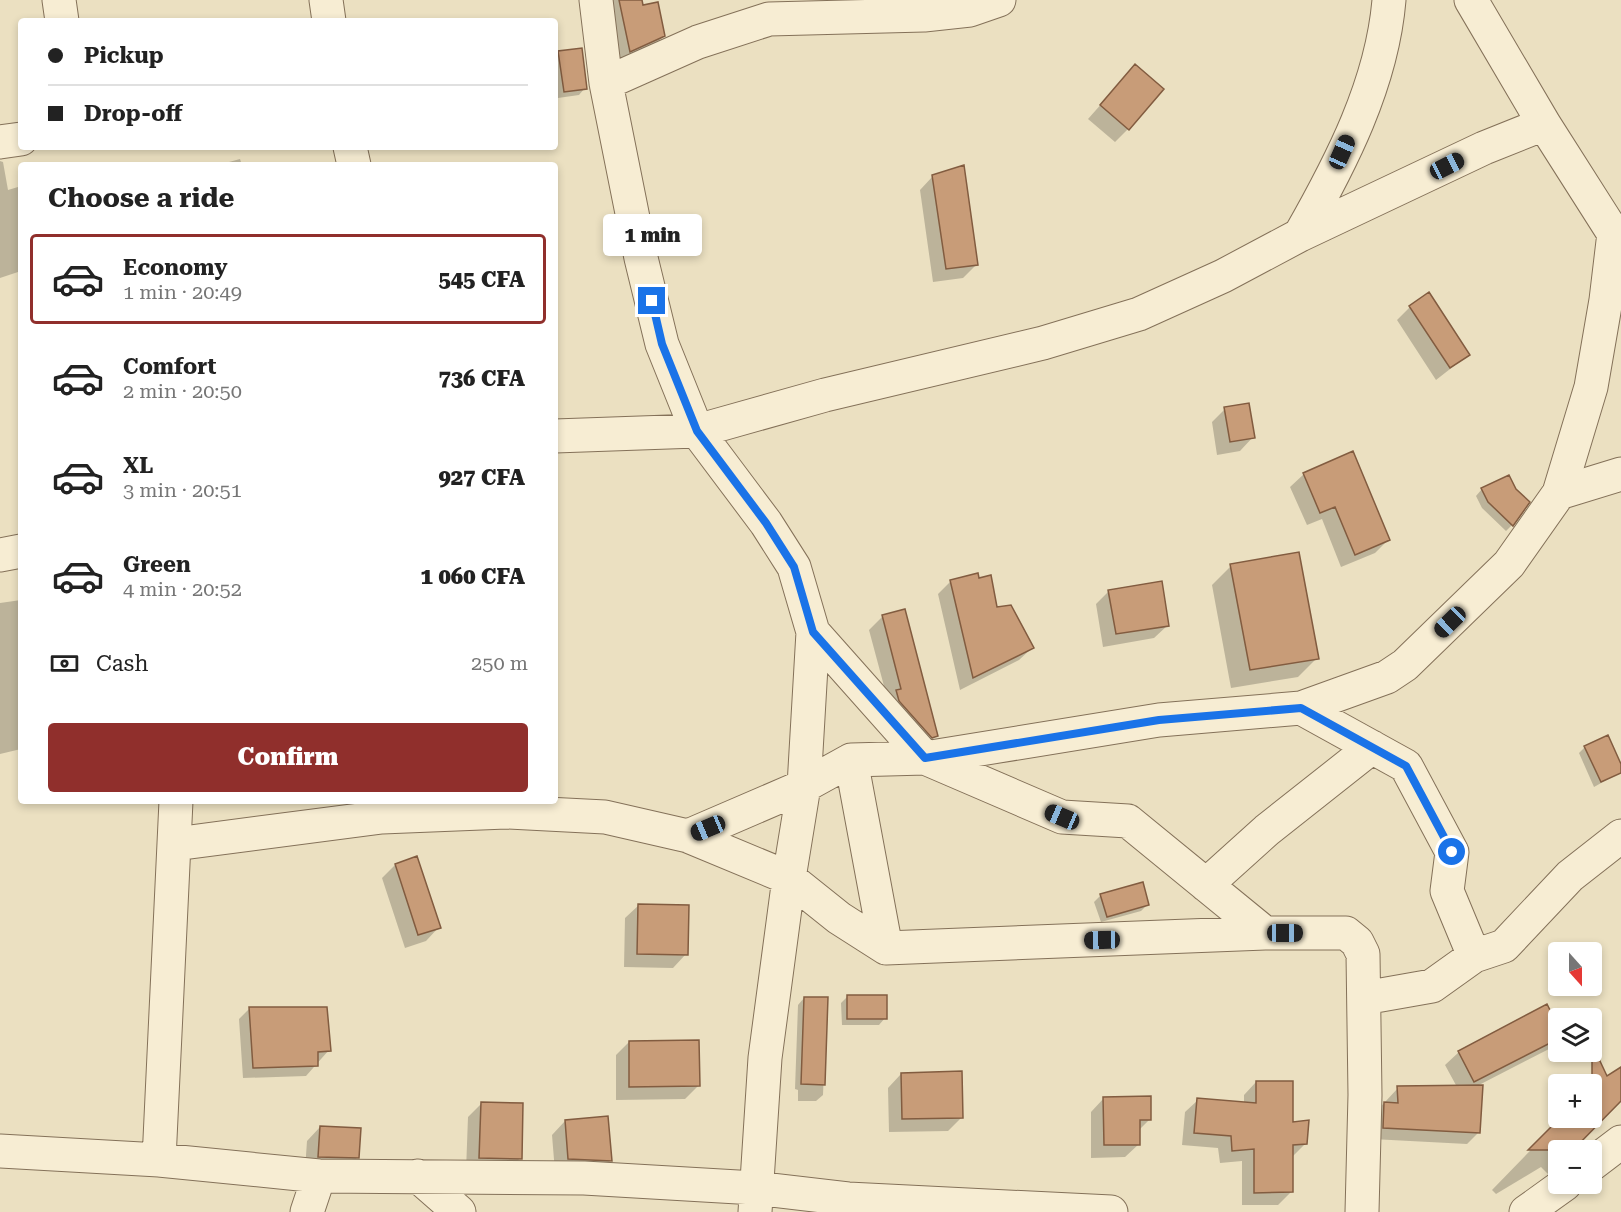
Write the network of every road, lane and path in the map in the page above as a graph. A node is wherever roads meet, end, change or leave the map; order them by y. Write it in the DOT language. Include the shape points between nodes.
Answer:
graph roads {
  1 [pos="59,0"];
  2 [pos="326,0"];
  3 [pos="596,0"];
  4 [pos="999,0"];
  5 [pos="1389,0"];
  6 [pos="1471,0"];
  7 [pos="757,10"];
  8 [pos="62,18"];
  9 [pos="329,18"];
  10 [pos="606,83"];
  11 [pos="1544,124"];
  12 [pos="18,140"];
  13 [pos="0,142"];
  14 [pos="1300,235"];
  15 [pos="1617,239"];
  16 [pos="697,431"];
  17 [pos="558,436"];
  18 [pos="1621,474"];
  19 [pos="1558,493"];
  20 [pos="18,552"];
  21 [pos="0,555"];
  22 [pos="813,632"];
  23 [pos="1301,708"];
  24 [pos="1372,747"];
  25 [pos="925,758"];
  26 [pos="851,759"];
  27 [pos="804,786"];
  28 [pos="176,804"];
  29 [pos="688,836"];
  30 [pos="1621,836"];
  31 [pos="175,844"];
  32 [pos="789,878"];
  33 [pos="1206,885"];
  34 [pos="1265,933"];
  35 [pos="886,948"];
  36 [pos="1474,956"];
  37 [pos="1364,998"];
  38 [pos="1621,1142"];
  39 [pos="0,1151"];
  40 [pos="1602,1156"];
  41 [pos="159,1160"];
  42 [pos="319,1176"];
  43 [pos="418,1176"];
  44 [pos="1551,1194"];
  45 [pos="755,1200"];
  46 [pos="307,1212"];
  47 [pos="459,1212"];
  48 [pos="1111,1212"];
  49 [pos="1362,1212"];
  50 [pos="1526,1212"];
  1 -- 8 [label="street"];
  2 -- 9 [label="street"];
  3 -- 10 [label="street"];
  4 -- 7 [label="street" via="970,10 924,15"];
  5 -- 14 [label="street" via="1376,75"];
  6 -- 11 [label="street"];
  7 -- 10 [label="street" via="698,42"];
  10 -- 16 [label="street" via="662,344"];
  11 -- 14 [label="street"];
  11 -- 15 [label="street"];
  12 -- 13 [label="street"];
  14 -- 16 [label="street" via="1139,314 1043,343 825,395"];
  15 -- 19 [label="street" via="1591,387"];
  16 -- 17 [label="street"];
  16 -- 22 [label="street" via="760,514 794,567"];
  18 -- 19 [label="street"];
  19 -- 23 [label="street" via="1509,564 1405,665 1387,677"];
  20 -- 21 [label="street"];
  22 -- 25 [label="street"];
  22 -- 27 [label="street"];
  23 -- 24 [label="street"];
  23 -- 25 [label="street" via="1159,720"];
  24 -- 33 [label="street" via="1267,830"];
  24 -- 36 [label="street" via="1406,766 1452,852 1447,891"];
  25 -- 26 [label="street"];
  25 -- 33 [label="street" via="1062,817 1128,821"];
  26 -- 27 [label="street"];
  26 -- 35 [label="street"];
  27 -- 29 [label="street"];
  27 -- 32 [label="street"];
  28 -- 31 [label="street"];
  29 -- 31 [label="street" via="605,817 506,812 382,817"];
  29 -- 32 [label="street"];
  30 -- 36 [label="street" via="1570,876 1504,946"];
  31 -- 41 [label="street"];
  32 -- 35 [label="street" via="838,918"];
  32 -- 45 [label="street" via="765,1058"];
  33 -- 34 [label="street"];
  34 -- 35 [label="street"];
  34 -- 37 [label="street" via="1346,933 1363,954"];
  36 -- 37 [label="street" via="1432,986"];
  37 -- 49 [label="street"];
  38 -- 40 [label="street"];
  39 -- 41 [label="street"];
  41 -- 42 [label="street"];
  42 -- 43 [label="street"];
  42 -- 46 [label="street"];
  43 -- 45 [label="street" via="584,1178"];
  43 -- 47 [label="street"];
  44 -- 50 [label="street"];
  45 -- 48 [label="street" via="848,1199"];
}
